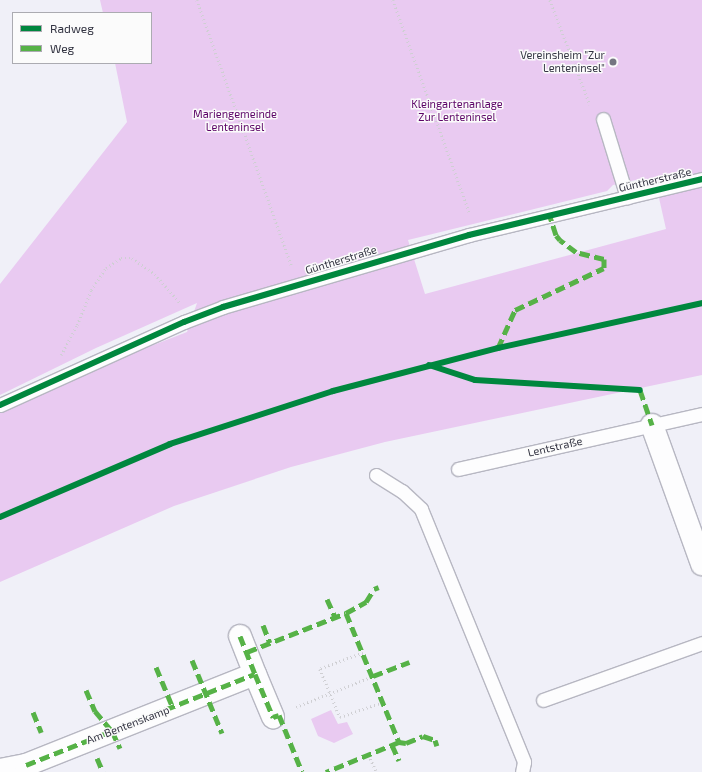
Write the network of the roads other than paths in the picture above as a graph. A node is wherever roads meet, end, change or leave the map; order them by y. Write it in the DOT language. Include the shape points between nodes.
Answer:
graph roads {
  1 [pos="603,119"];
  2 [pos="702,179"];
  3 [pos="628,197"];
  4 [pos="0,406"];
  5 [pos="702,414"];
  6 [pos="652,425"];
  7 [pos="458,469"];
  8 [pos="376,476"];
  9 [pos="702,564"];
  10 [pos="240,636"];
  11 [pos="702,643"];
  12 [pos="255,674"];
  13 [pos="543,700"];
  14 [pos="273,717"];
  15 [pos="0,770"];
  16 [pos="522,772"];
  1 -- 3 [label="lane"];
  2 -- 3 [label="lane, Güntherstraße"];
  3 -- 4 [label="lane, Güntherstraße" via="366,263 192,319"];
  5 -- 6 [label="lane, Lentstraße"];
  6 -- 7 [label="lane, Lentstraße"];
  6 -- 9 [label="street"];
  8 -- 16 [label="lane" via="402,491 421,509 524,762"];
  10 -- 12 [label="street"];
  11 -- 13 [label="lane"];
  12 -- 14 [label="street"];
  12 -- 15 [label="street, Am Bentenskamp" via="26,765"];
}
